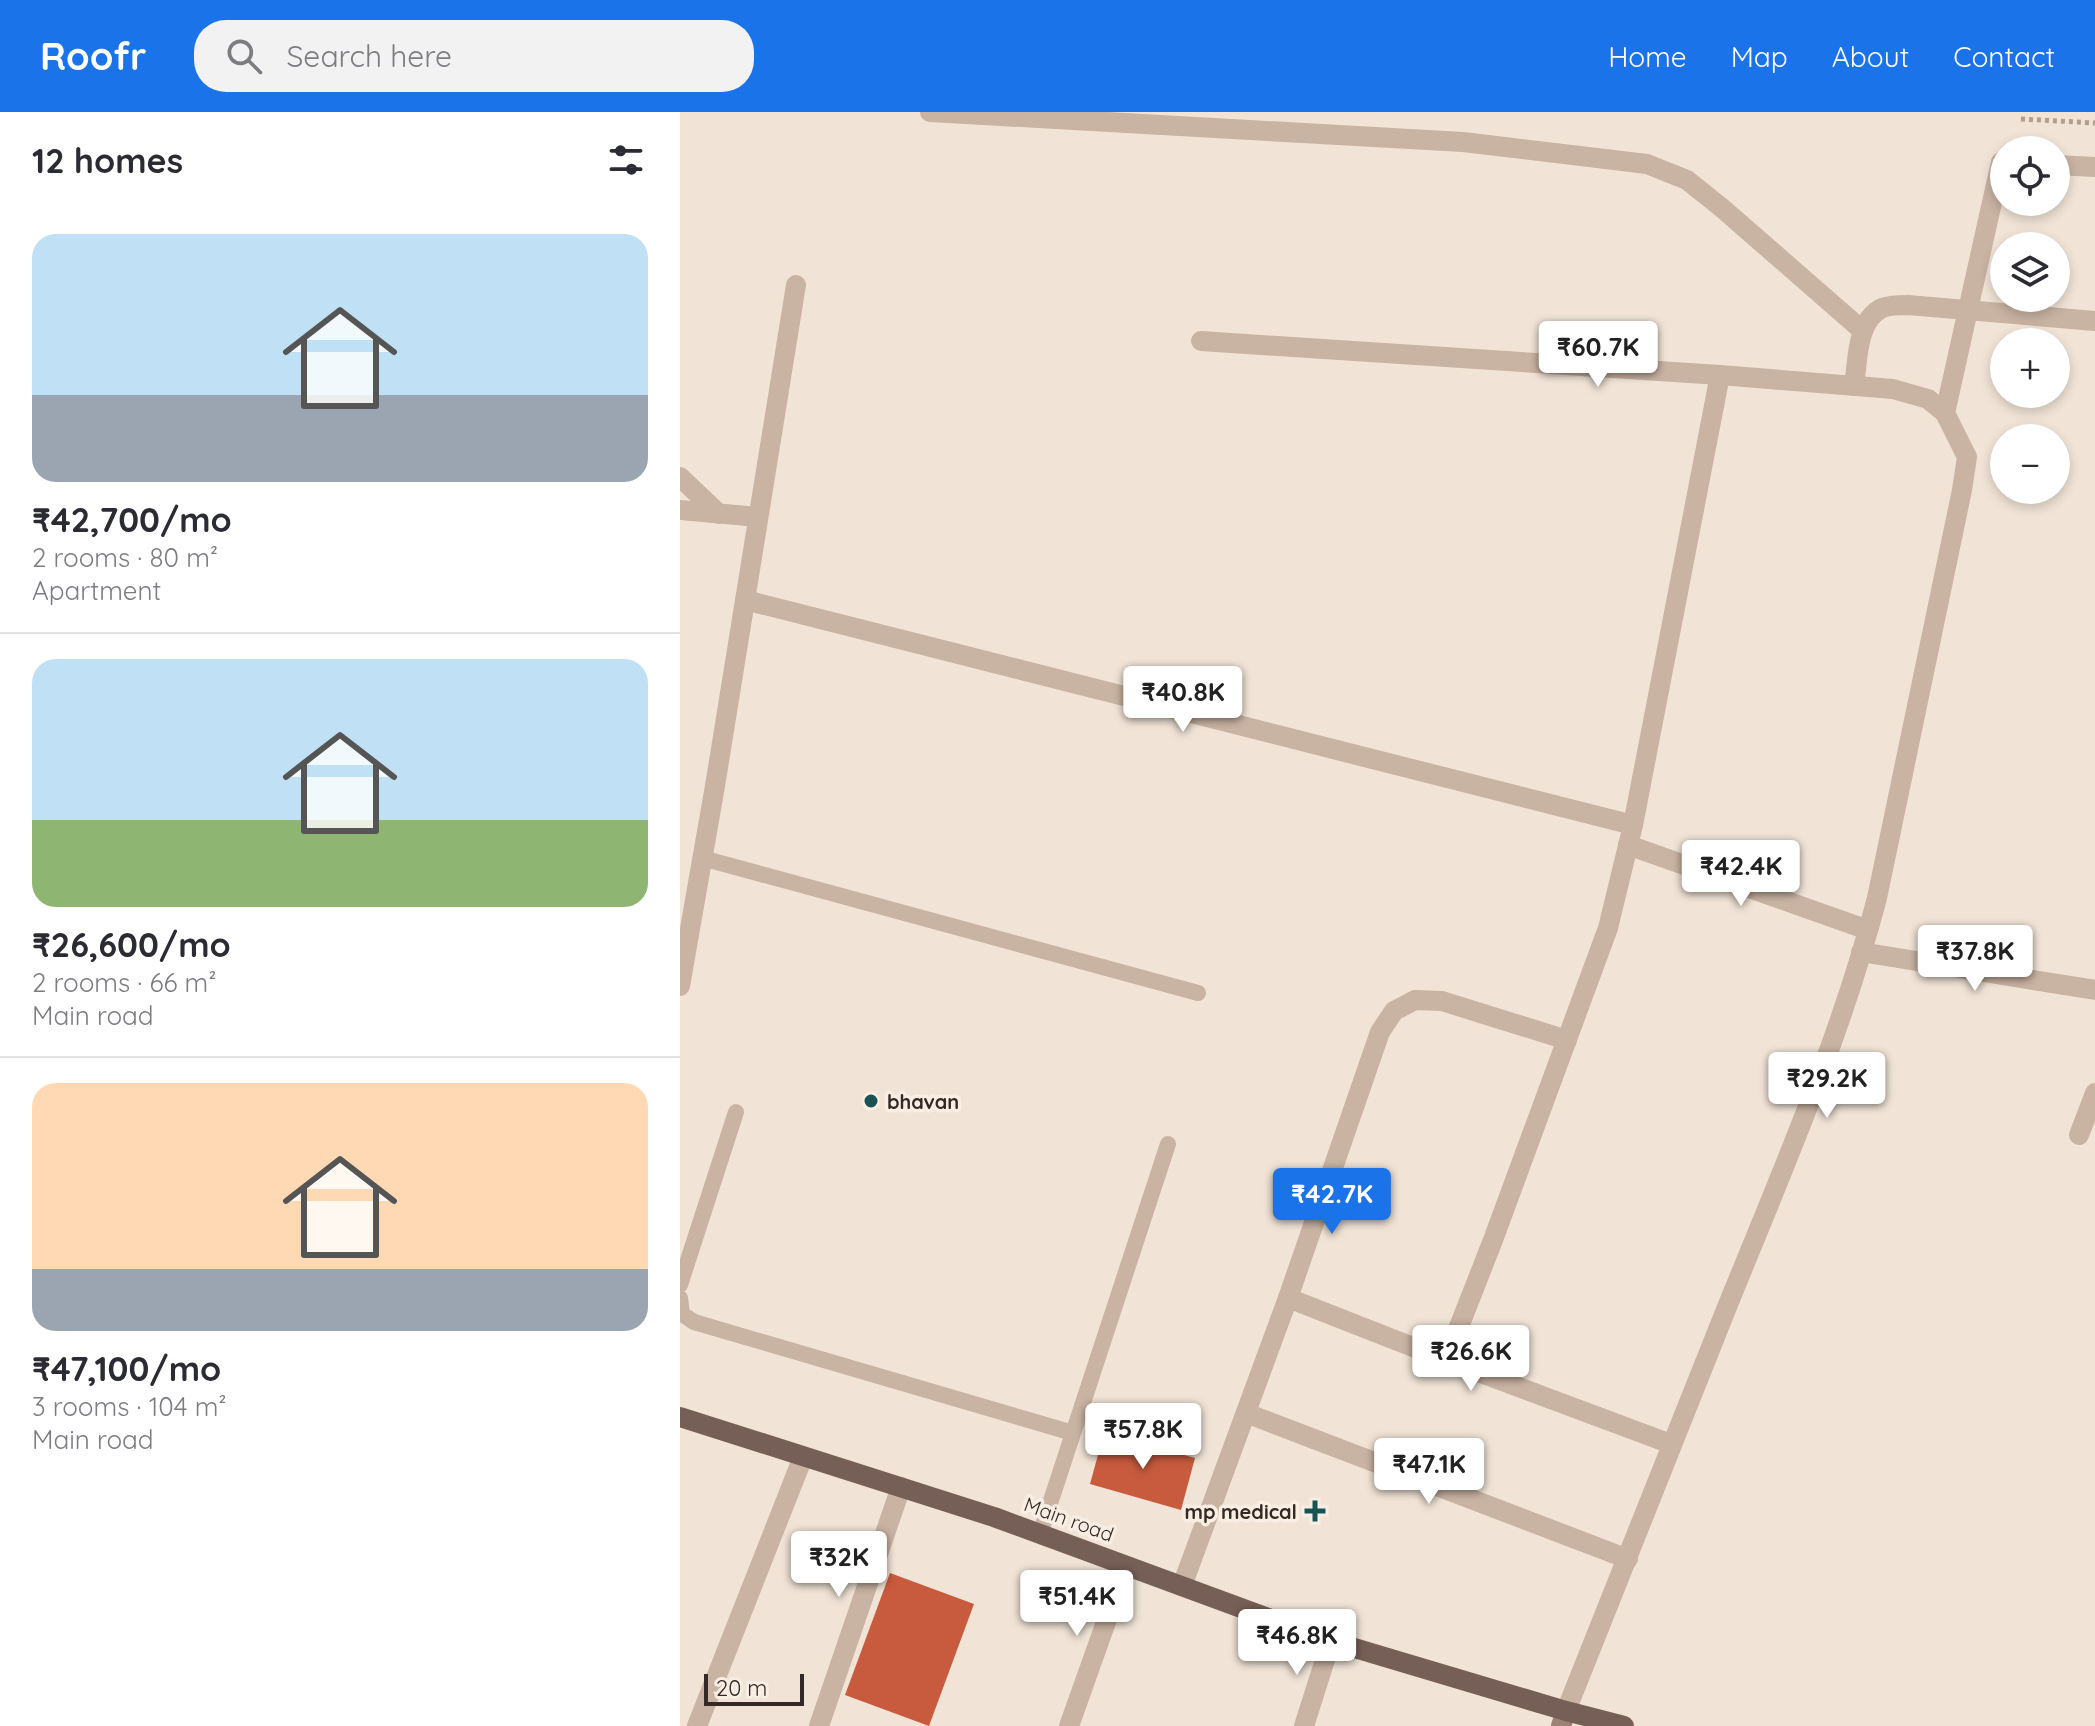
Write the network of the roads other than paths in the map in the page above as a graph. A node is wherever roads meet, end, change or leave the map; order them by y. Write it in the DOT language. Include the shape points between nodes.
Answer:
graph roads {
  1 [pos="930,112"];
  2 [pos="2070,166"];
  3 [pos="2095,167"];
  4 [pos="1990,213"];
  5 [pos="796,285"];
  6 [pos="1969,310"];
  7 [pos="2095,321"];
  8 [pos="1863,331"];
  9 [pos="1201,341"];
  10 [pos="1720,375"];
  11 [pos="1854,386"];
  12 [pos="1945,413"];
  13 [pos="680,477"];
  14 [pos="680,510"];
  15 [pos="719,514"];
  16 [pos="758,517"];
  17 [pos="745,600"];
  18 [pos="1630,835"];
  19 [pos="702,858"];
  20 [pos="1868,930"];
  21 [pos="1861,952"];
  22 [pos="680,986"];
  23 [pos="2095,990"];
  24 [pos="1198,993"];
  25 [pos="1567,1040"];
  26 [pos="2095,1093"];
  27 [pos="736,1112"];
  28 [pos="2079,1135"];
  29 [pos="1168,1144"];
  30 [pos="680,1285"];
  31 [pos="680,1298"];
  32 [pos="1288,1298"];
  33 [pos="1446,1360"];
  34 [pos="1246,1413"];
  35 [pos="680,1417"];
  36 [pos="1073,1433"];
  37 [pos="1671,1444"];
  38 [pos="803,1457"];
  39 [pos="901,1487"];
  40 [pos="1040,1534"];
  41 [pos="1628,1559"];
  42 [pos="1126,1566"];
  43 [pos="1182,1586"];
  44 [pos="1331,1641"];
  45 [pos="1563,1718"];
  46 [pos="697,1726"];
  47 [pos="819,1726"];
  48 [pos="1069,1726"];
  49 [pos="1304,1726"];
  50 [pos="1624,1726"];
  1 -- 8 [label="street" via="1463,142 1647,164 1687,180 1711,198"];
  2 -- 3 [label="street"];
  4 -- 6 [label="street"];
  5 -- 16 [label="street"];
  6 -- 7 [label="street"];
  6 -- 8 [label="street" via="1885,306"];
  6 -- 12 [label="street"];
  8 -- 11 [label="street"];
  9 -- 10 [label="street"];
  10 -- 11 [label="street"];
  10 -- 18 [label="street"];
  11 -- 12 [label="street" via="1928,399"];
  12 -- 20 [label="street" via="1967,457"];
  13 -- 15 [label="street"];
  14 -- 15 [label="street"];
  15 -- 16 [label="street"];
  16 -- 17 [label="street"];
  17 -- 18 [label="street"];
  17 -- 19 [label="street"];
  18 -- 20 [label="street"];
  18 -- 25 [label="street" via="1608,928"];
  19 -- 22 [label="street"];
  19 -- 24 [label="lane"];
  20 -- 21 [label="street"];
  21 -- 23 [label="street"];
  21 -- 37 [label="street" via="1810,1103"];
  25 -- 32 [label="street" via="1442,1001 1415,1000 1394,1011 1380,1032"];
  25 -- 33 [label="street"];
  26 -- 28 [label="street"];
  27 -- 30 [label="lane"];
  29 -- 36 [label="lane"];
  31 -- 36 [label="lane" via="682,1314 694,1322"];
  32 -- 33 [label="street"];
  32 -- 34 [label="street"];
  33 -- 37 [label="street"];
  34 -- 41 [label="street"];
  34 -- 43 [label="street"];
  35 -- 38 [label="main road, Main road"];
  36 -- 40 [label="lane"];
  37 -- 41 [label="street"];
  38 -- 39 [label="main road, Main road"];
  38 -- 46 [label="street"];
  39 -- 40 [label="main road, Main road"];
  39 -- 47 [label="street"];
  40 -- 42 [label="main road, Main road"];
  41 -- 45 [label="street"];
  42 -- 43 [label="main road, Main road"];
  42 -- 48 [label="street"];
  43 -- 44 [label="main road, Main road"];
  44 -- 45 [label="main road, Main road"];
  44 -- 49 [label="street"];
  45 -- 50 [label="main road, Main road"];
}
